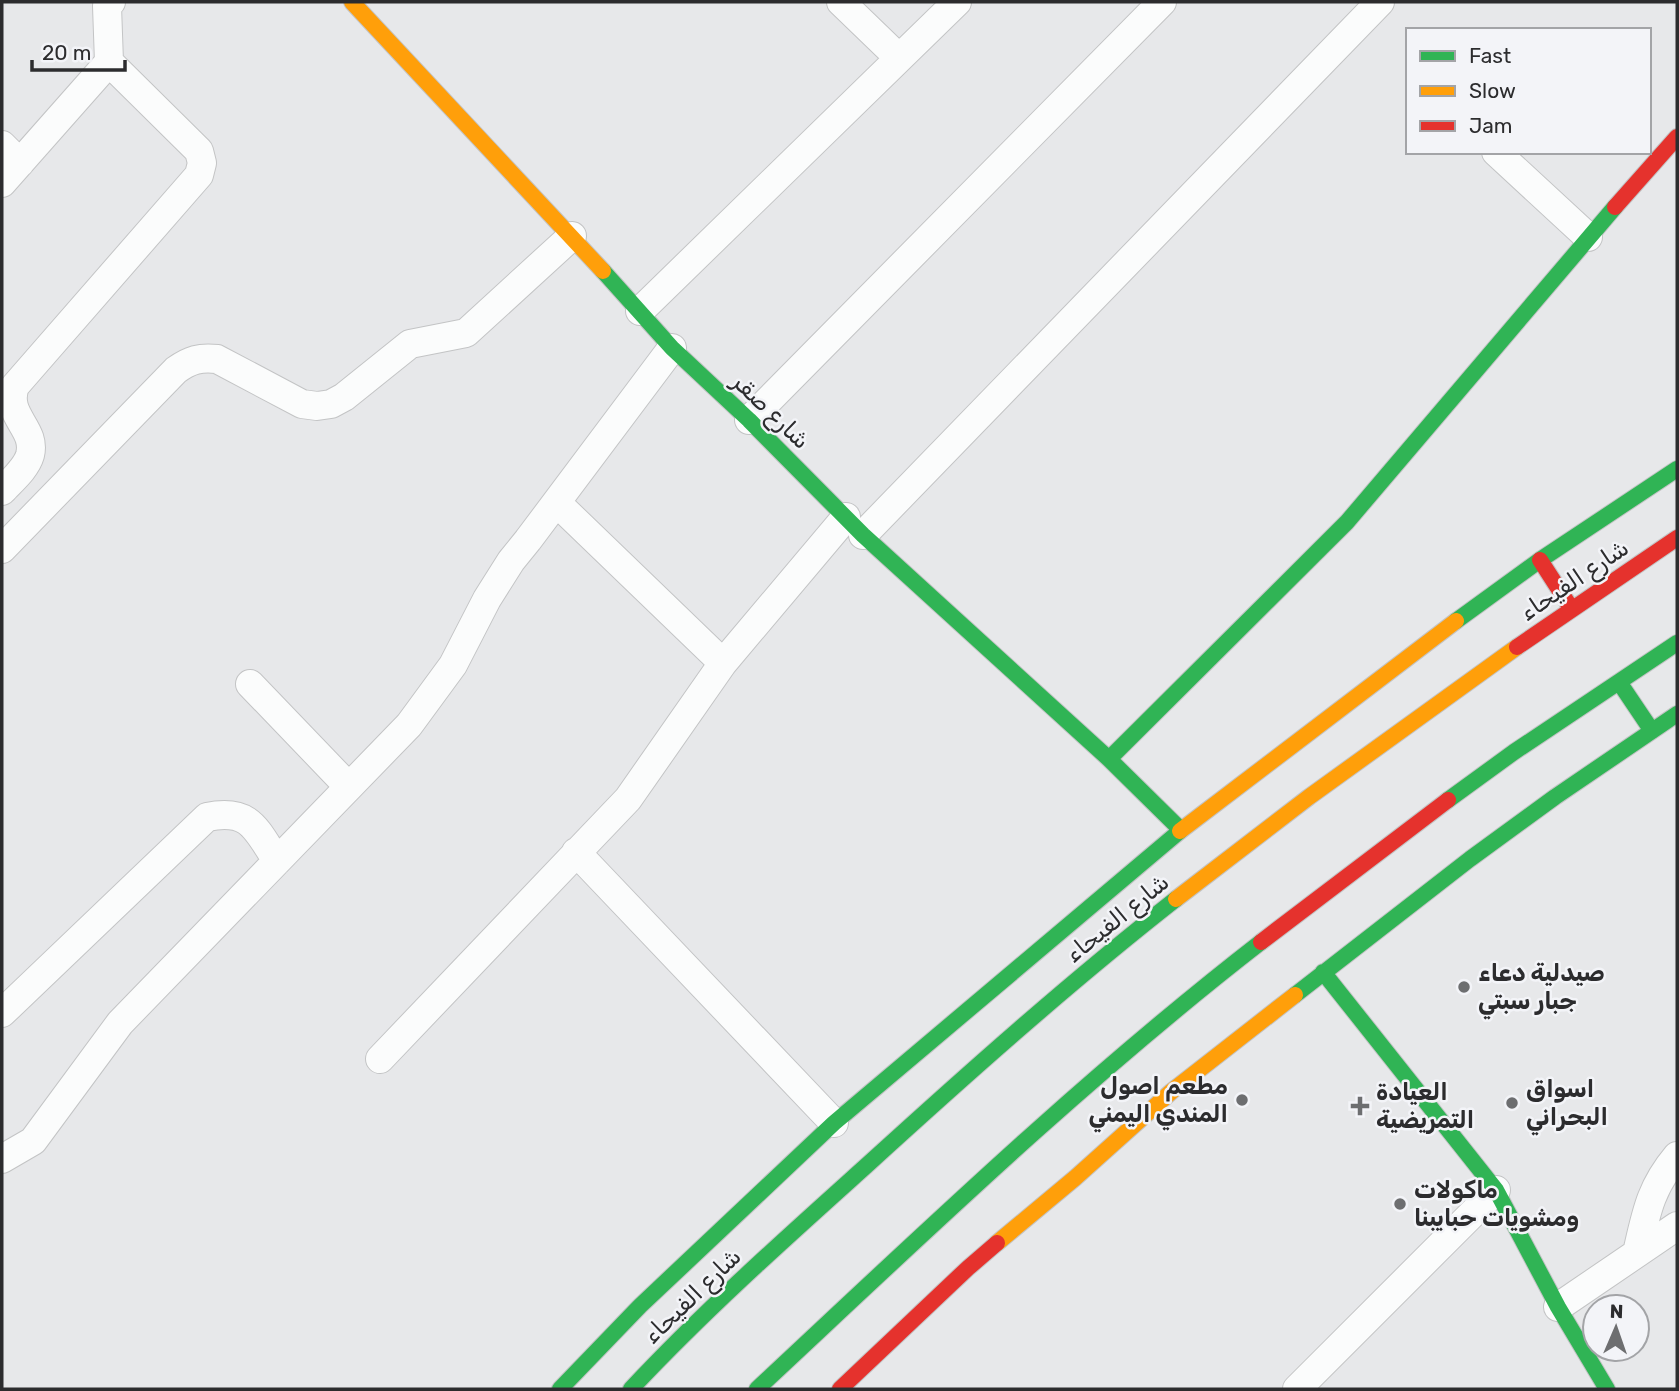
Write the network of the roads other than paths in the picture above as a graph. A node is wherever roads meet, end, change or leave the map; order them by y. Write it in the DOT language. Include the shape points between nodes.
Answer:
graph roads {
  1 [pos="111,2"];
  2 [pos="352,2"];
  3 [pos="841,2"];
  4 [pos="957,2"];
  5 [pos="1162,2"];
  6 [pos="1380,2"];
  7 [pos="900,58"];
  8 [pos="109,62"];
  9 [pos="1662,145"];
  10 [pos="1498,154"];
  11 [pos="8,164"];
  12 [pos="572,236"];
  13 [pos="1588,237"];
  14 [pos="640,311"];
  15 [pos="672,348"];
  16 [pos="750,419"];
  17 [pos="1677,469"];
  18 [pos="2,491"];
  19 [pos="557,503"];
  20 [pos="854,526"];
  21 [pos="1677,538"];
  22 [pos="2,550"];
  23 [pos="1540,561"];
  24 [pos="1571,608"];
  25 [pos="1677,643"];
  26 [pos="723,663"];
  27 [pos="1619,682"];
  28 [pos="250,684"];
  29 [pos="1677,714"];
  30 [pos="1652,731"];
  31 [pos="1110,759"];
  32 [pos="348,786"];
  33 [pos="1181,830"];
  34 [pos="576,852"];
  35 [pos="277,861"];
  36 [pos="1323,972"];
  37 [pos="2,1013"];
  38 [pos="380,1059"];
  39 [pos="839,1128"];
  40 [pos="1677,1156"];
  41 [pos="2,1159"];
  42 [pos="1496,1190"];
  43 [pos="1677,1226"];
  44 [pos="1637,1253"];
  45 [pos="1558,1307"];
  46 [pos="560,1389"];
  47 [pos="631,1389"];
  48 [pos="757,1389"];
  49 [pos="840,1389"];
  50 [pos="1297,1389"];
  51 [pos="1607,1389"];
  1 -- 8 [label="street" via="107,6"];
  2 -- 12 [label="main road, شارع صقر"];
  3 -- 7 [label="street"];
  4 -- 7 [label="street"];
  5 -- 16 [label="street"];
  6 -- 20 [label="street"];
  7 -- 14 [label="street"];
  8 -- 11 [label="street"];
  8 -- 18 [label="street" via="191,142 202,163 200,175 15,386 13,407 27,432 30,454"];
  9 -- 13 [label="main road"];
  10 -- 13 [label="street"];
  12 -- 14 [label="main road, شارع صقر"];
  12 -- 22 [label="street" via="466,332 410,344 331,404 302,404 217,359 188,362"];
  13 -- 31 [label="main road" via="1347,522"];
  14 -- 15 [label="main road, شارع صقر"];
  15 -- 16 [label="main road, شارع صقر"];
  15 -- 19 [label="street"];
  16 -- 20 [label="main road, شارع صقر"];
  17 -- 23 [label="main road"];
  19 -- 26 [label="street"];
  19 -- 32 [label="street" via="510,561 453,665 428,699"];
  20 -- 26 [label="street"];
  20 -- 31 [label="main road, شارع صقر"];
  21 -- 24 [label="main road, شارع الفيحاء"];
  23 -- 24 [label="main road"];
  23 -- 33 [label="main road"];
  24 -- 47 [label="main road, شارع الفيحاء" via="1374,747 1094,964 866,1156"];
  25 -- 27 [label="main road"];
  26 -- 34 [label="street" via="628,799"];
  27 -- 30 [label="main road"];
  27 -- 48 [label="main road" via="1413,825 1216,977 1027,1138 937,1232"];
  28 -- 32 [label="street"];
  29 -- 30 [label="main road"];
  30 -- 36 [label="main road" via="1470,859"];
  31 -- 33 [label="main road, شارع صقر"];
  32 -- 35 [label="street"];
  33 -- 39 [label="main road"];
  34 -- 38 [label="street"];
  34 -- 39 [label="street"];
  35 -- 37 [label="street" via="244,818 226,813 208,817"];
  35 -- 41 [label="street" via="120,1023 33,1141"];
  36 -- 42 [label="main road"];
  36 -- 49 [label="main road" via="1172,1091 1075,1178 964,1263"];
  39 -- 46 [label="main road" via="640,1306"];
  40 -- 44 [label="street" via="1650,1197"];
  42 -- 45 [label="main road"];
  42 -- 50 [label="street"];
  43 -- 44 [label="street"];
  44 -- 45 [label="street"];
  45 -- 51 [label="main road"];
}
